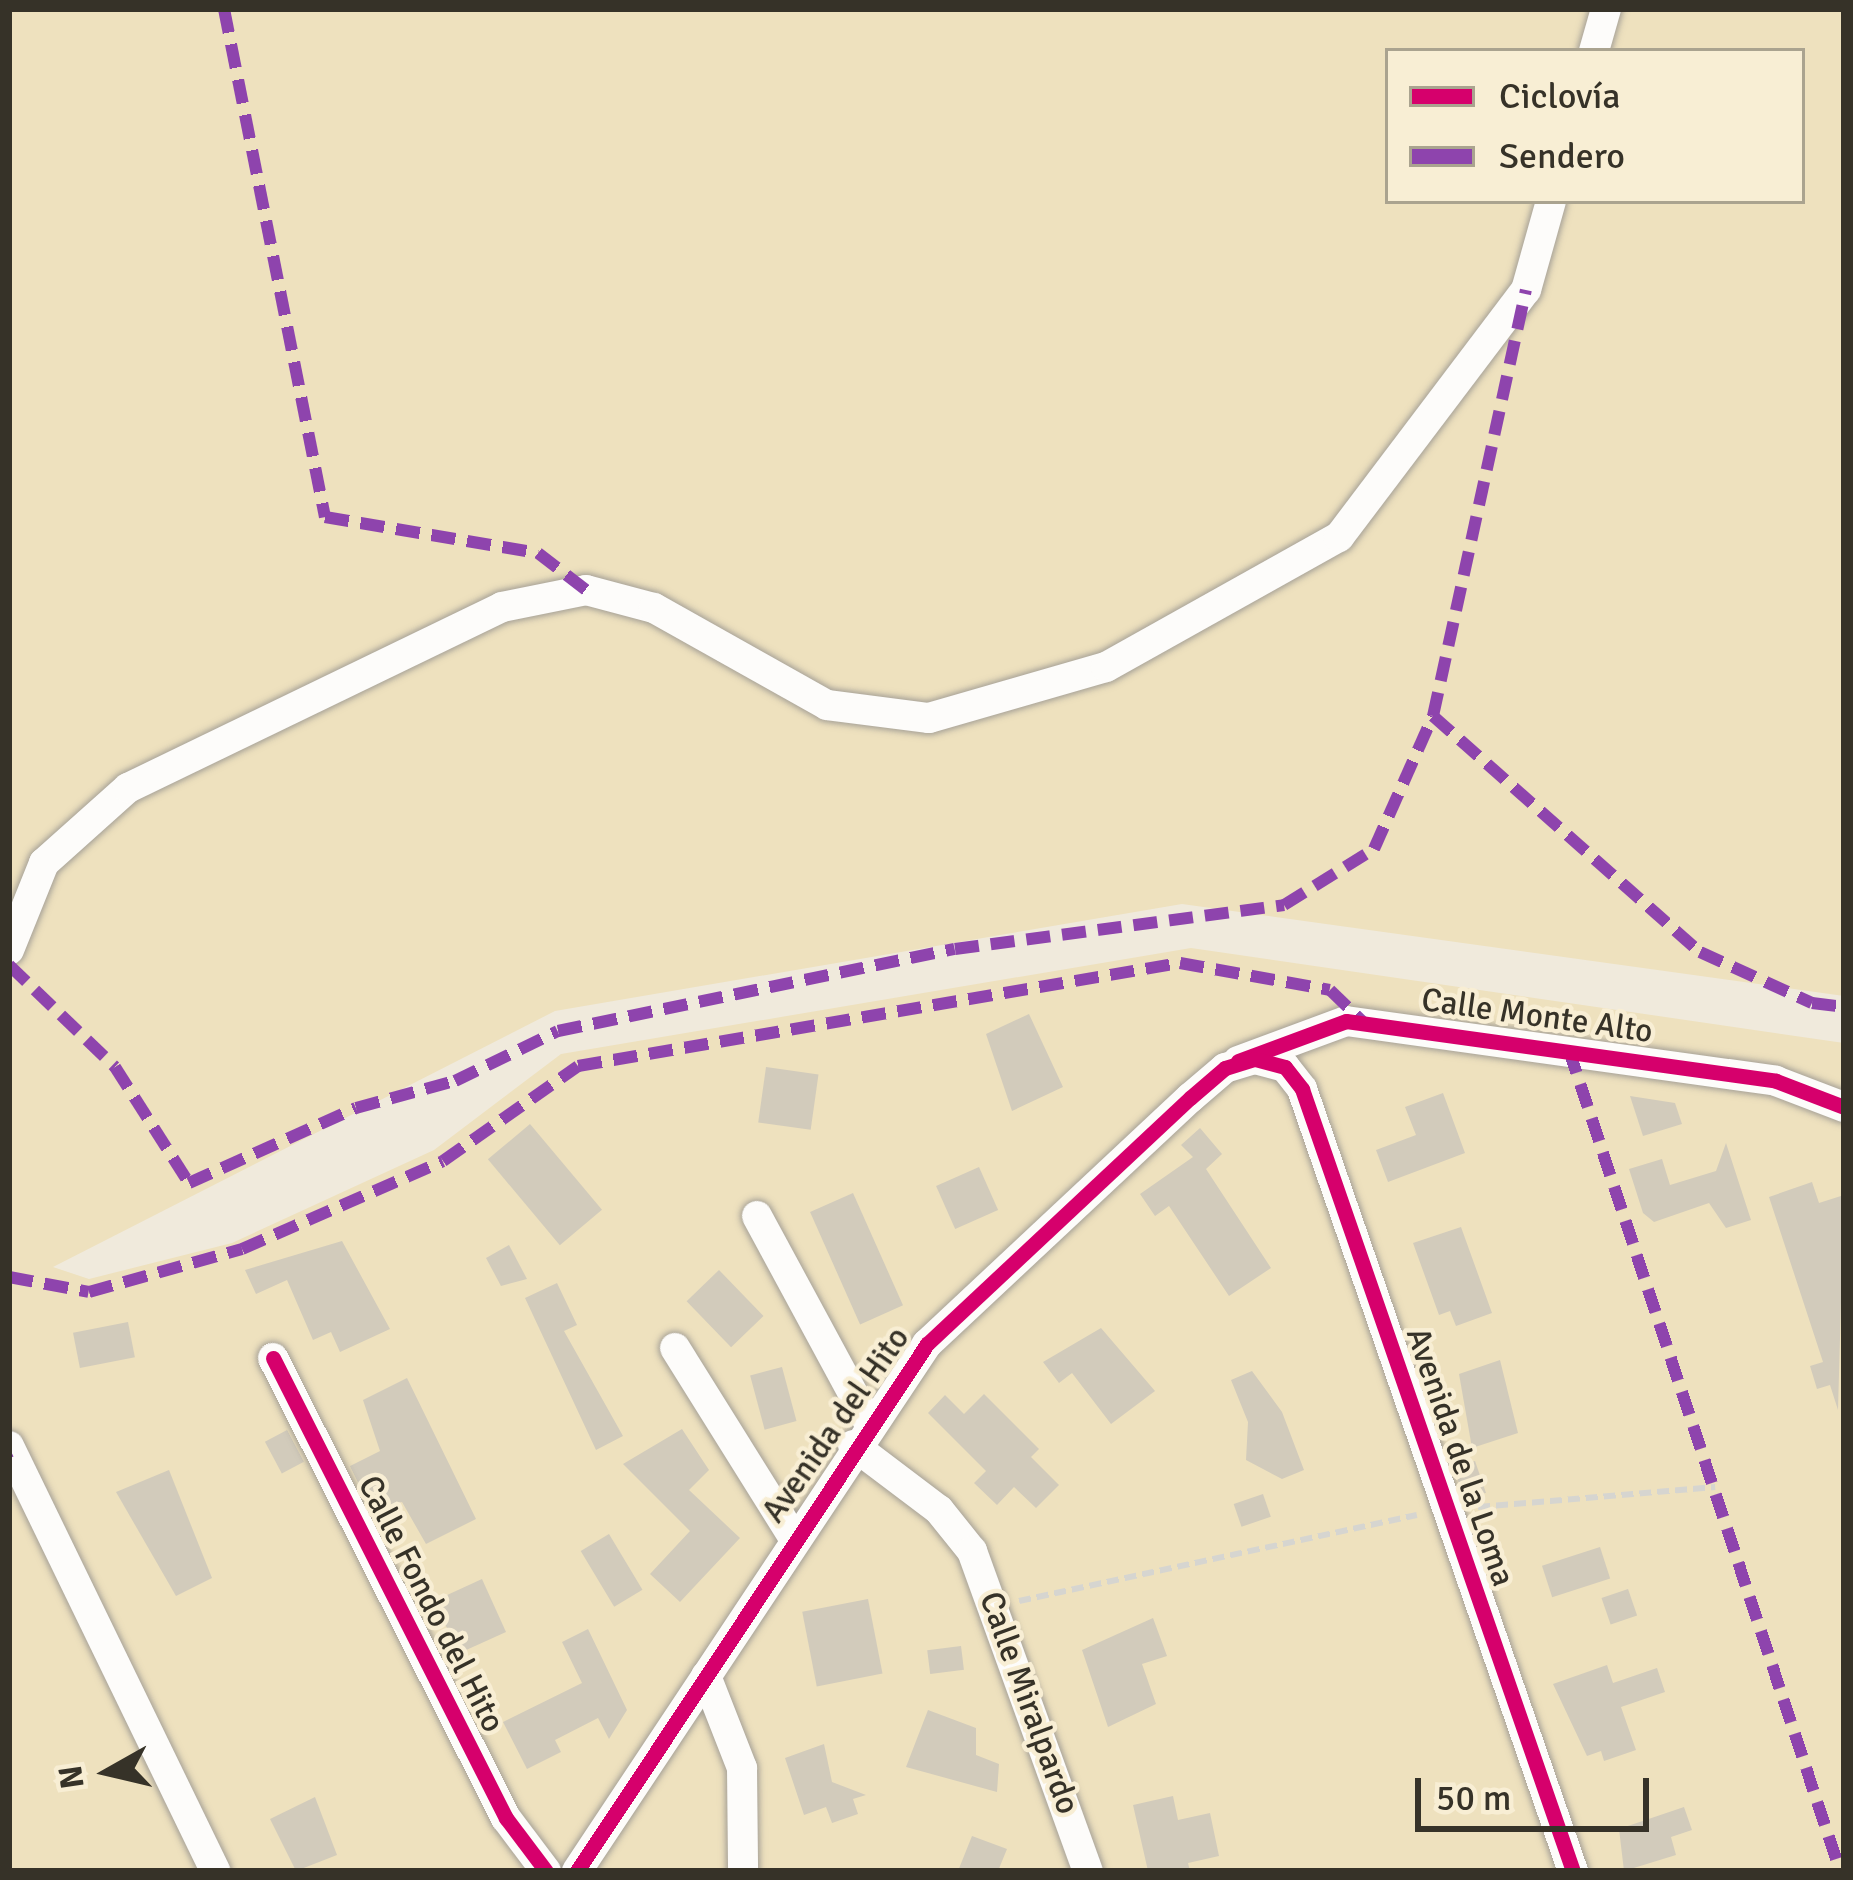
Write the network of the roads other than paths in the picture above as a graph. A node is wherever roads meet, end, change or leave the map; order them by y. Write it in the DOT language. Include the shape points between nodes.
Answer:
graph roads {
  1 [pos="1606,9"];
  2 [pos="1595,48"];
  3 [pos="1550,204"];
  4 [pos="9,950"];
  5 [pos="1307,1028"];
  6 [pos="1226,1068"];
  7 [pos="1293,1078"];
  8 [pos="1844,1107"];
  9 [pos="757,1216"];
  10 [pos="675,1348"];
  11 [pos="274,1358"];
  12 [pos="860,1433"];
  13 [pos="9,1446"];
  14 [pos="793,1537"];
  15 [pos="706,1676"];
  16 [pos="215,1871"];
  17 [pos="546,1871"];
  18 [pos="577,1871"];
  19 [pos="742,1871"];
  20 [pos="1088,1871"];
  21 [pos="1573,1871"];
  1 -- 2 [label="street"];
  3 -- 4 [label="street" via="1526,290 1339,537 1106,667 929,718 827,705 654,608 586,590 502,607 128,788 44,863"];
  5 -- 6 [label="street, Calle Monte Alto"];
  5 -- 7 [label="street"];
  5 -- 8 [label="street, Calle Monte Alto" via="1385,1024 1707,1070 1776,1081"];
  6 -- 7 [label="street" via="1255,1059"];
  6 -- 12 [label="street, Avenida del Hito" via="927,1344"];
  7 -- 21 [label="street, Avenida de la Loma"];
  9 -- 12 [label="street, Avenida del Hito"];
  10 -- 14 [label="street, Avenida del Hito"];
  11 -- 17 [label="street, Calle Fondo del Hito" via="506,1819"];
  12 -- 14 [label="street, Avenida del Hito"];
  12 -- 20 [label="street, Calle Miralpardo" via="939,1510 998,1605"];
  13 -- 16 [label="street"];
  14 -- 15 [label="street, Avenida del Hito"];
  15 -- 18 [label="street, Avenida del Hito"];
  15 -- 19 [label="street" via="742,1768"];
}
